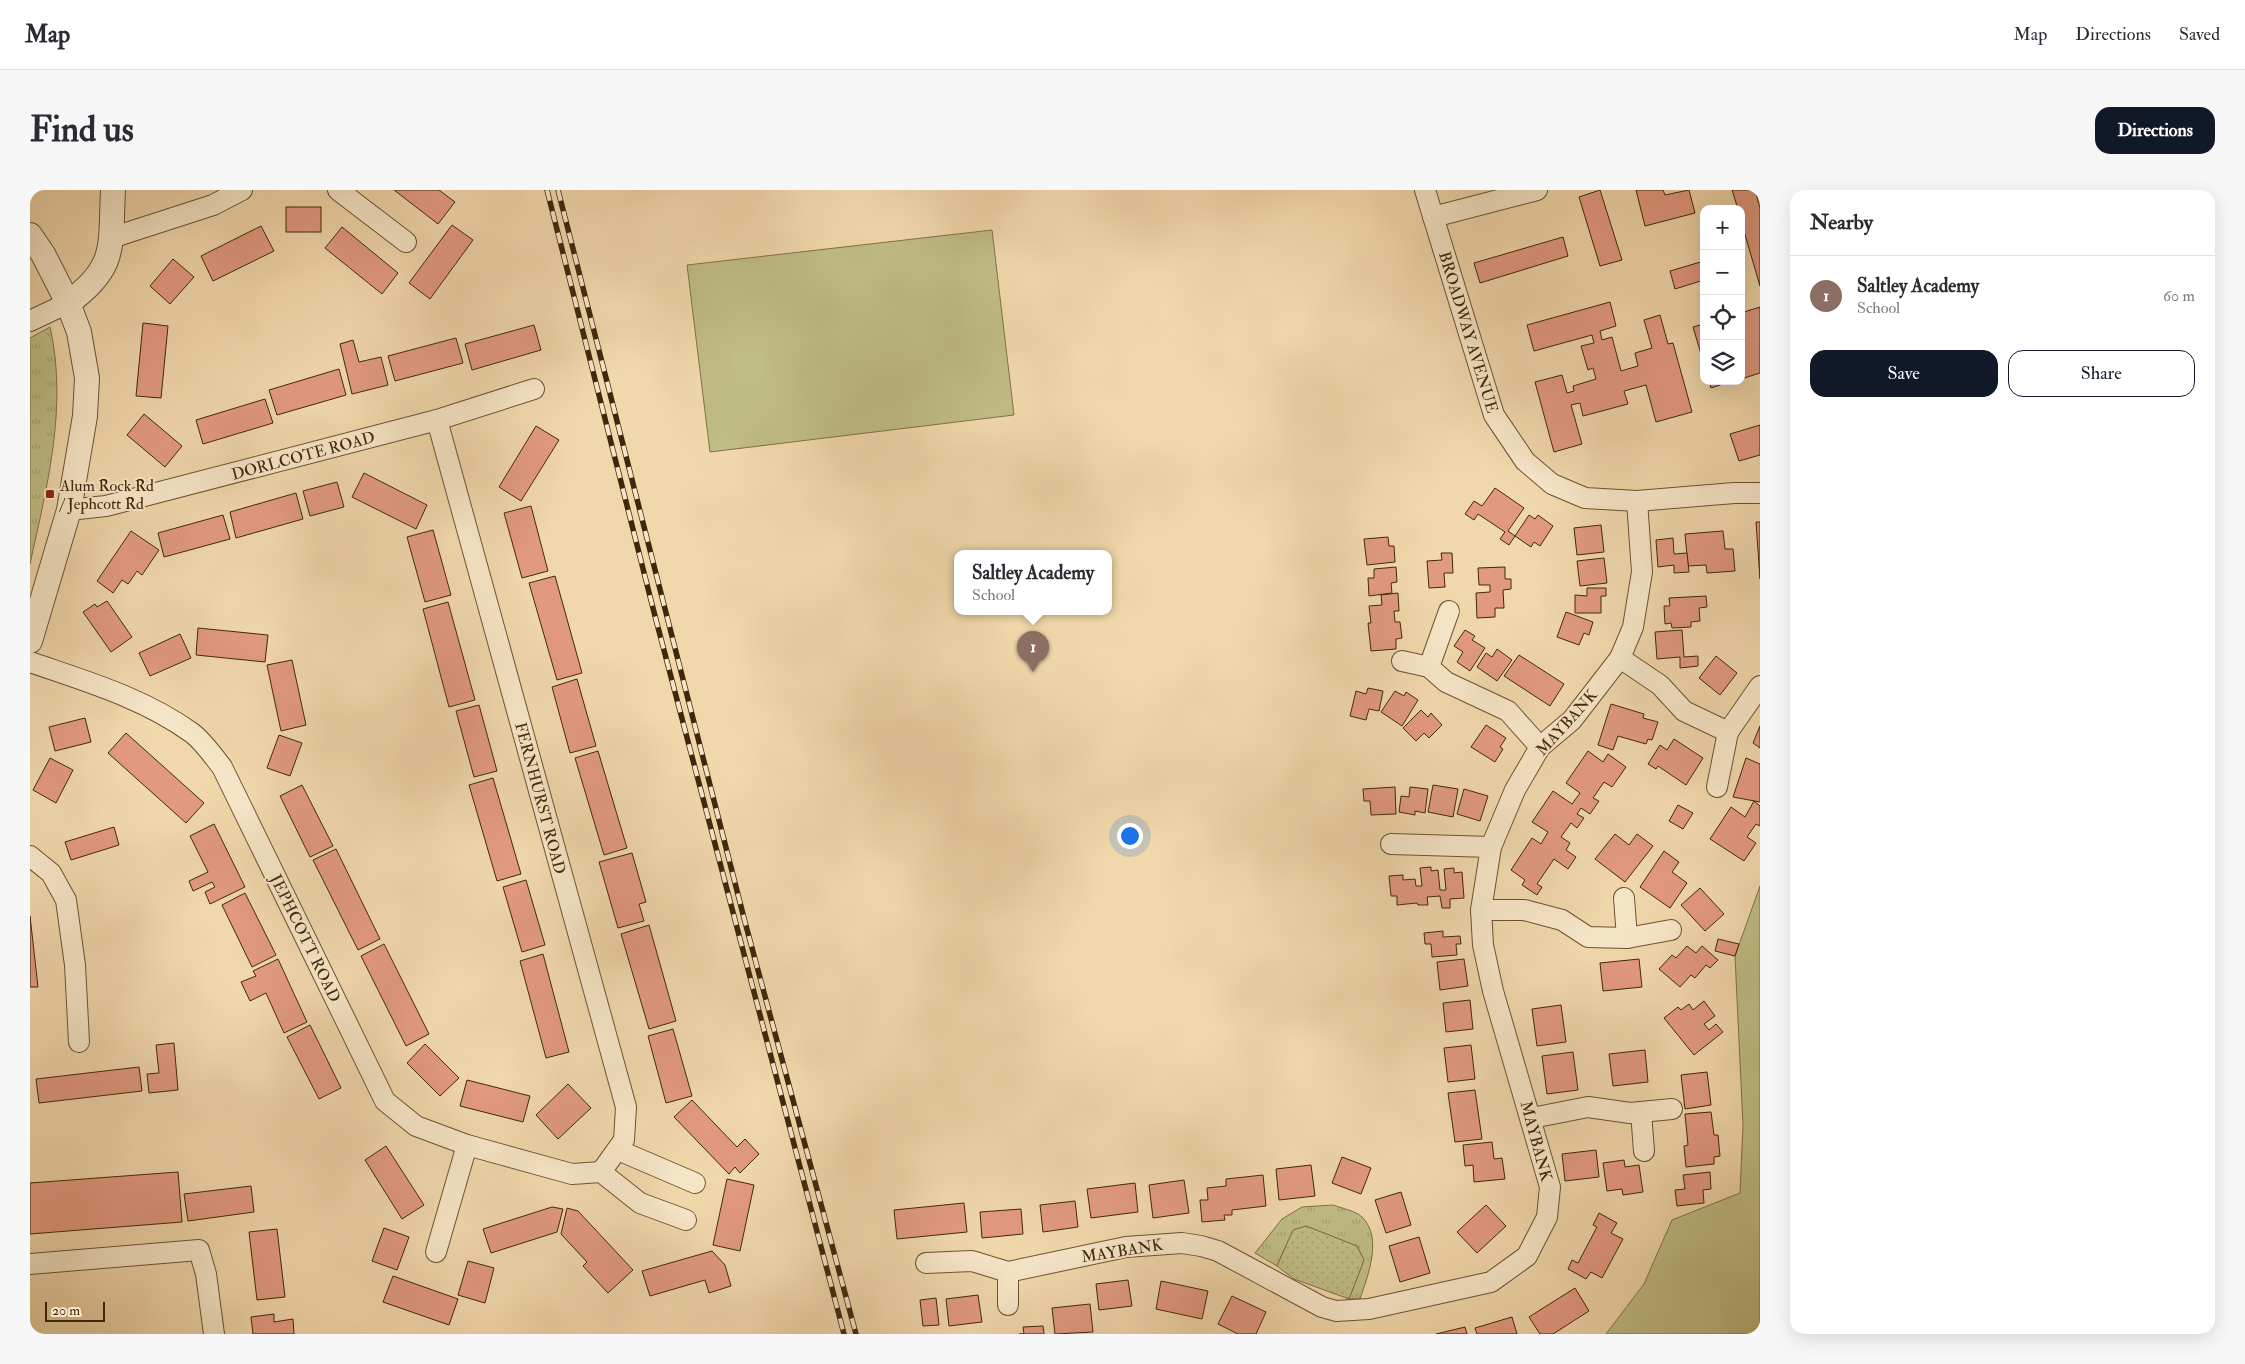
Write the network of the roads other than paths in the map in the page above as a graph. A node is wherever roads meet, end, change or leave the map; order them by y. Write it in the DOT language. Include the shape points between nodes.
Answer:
graph roads {
  1 [pos="114,190"];
  2 [pos="242,190"];
  3 [pos="338,190"];
  4 [pos="1426,190"];
  5 [pos="1537,190"];
  6 [pos="1433,217"];
  7 [pos="30,235"];
  8 [pos="111,238"];
  9 [pos="406,242"];
  10 [pos="68,303"];
  11 [pos="30,321"];
  12 [pos="534,389"];
  13 [pos="437,420"];
  14 [pos="1760,493"];
  15 [pos="1637,501"];
  16 [pos="69,510"];
  17 [pos="1449,611"];
  18 [pos="30,641"];
  19 [pos="1620,658"];
  20 [pos="1402,661"];
  21 [pos="30,662"];
  22 [pos="1429,667"];
  23 [pos="1760,686"];
  24 [pos="1728,732"];
  25 [pos="1540,748"];
  26 [pos="1717,787"];
  27 [pos="1391,844"];
  28 [pos="1491,847"];
  29 [pos="30,856"];
  30 [pos="1624,898"];
  31 [pos="1481,910"];
  32 [pos="1671,930"];
  33 [pos="1628,938"];
  34 [pos="79,1042"];
  35 [pos="1672,1109"];
  36 [pos="1641,1112"];
  37 [pos="1532,1118"];
  38 [pos="467,1145"];
  39 [pos="618,1150"];
  40 [pos="1644,1151"];
  41 [pos="601,1172"];
  42 [pos="695,1183"];
  43 [pos="686,1220"];
  44 [pos="436,1252"];
  45 [pos="926,1263"];
  46 [pos="30,1264"];
  47 [pos="1008,1272"];
  48 [pos="1008,1305"];
  49 [pos="214,1334"];
  1 -- 8 [label="street"];
  2 -- 8 [label="street" via="213,204"];
  3 -- 9 [label="street"];
  4 -- 6 [label="street, BROADWAY AVENUE"];
  5 -- 6 [label="street"];
  6 -- 15 [label="street, BROADWAY AVENUE" via="1494,415 1525,461 1552,484 1585,498"];
  7 -- 10 [label="street"];
  8 -- 10 [label="street" via="109,256 96,280"];
  10 -- 11 [label="street"];
  10 -- 16 [label="street" via="78,332 87,378 85,416"];
  12 -- 13 [label="street, DORLCOTE ROAD"];
  13 -- 16 [label="street, DORLCOTE ROAD" via="106,506"];
  13 -- 39 [label="street, FERNHURST ROAD" via="626,1107 624,1140"];
  14 -- 15 [label="street, BROADWAY AVENUE"];
  15 -- 19 [label="street, MAYBANK" via="1642,572 1633,627"];
  16 -- 18 [label="street"];
  17 -- 22 [label="street"];
  19 -- 24 [label="street" via="1660,685 1684,712"];
  19 -- 25 [label="street, MAYBANK" via="1572,720"];
  20 -- 22 [label="street"];
  21 -- 38 [label="street, JEPHCOTT ROAD" via="157,710 193,734 222,767 385,1101 416,1126"];
  22 -- 25 [label="street" via="1446,682 1508,711"];
  23 -- 24 [label="street"];
  24 -- 26 [label="street"];
  25 -- 28 [label="street, MAYBANK" via="1515,790"];
  27 -- 28 [label="street"];
  28 -- 31 [label="street, MAYBANK"];
  29 -- 34 [label="street" via="51,873 66,900"];
  30 -- 33 [label="street"];
  31 -- 33 [label="street" via="1524,910 1562,920 1588,937"];
  31 -- 37 [label="street, MAYBANK" via="1483,945 1493,990"];
  32 -- 33 [label="street"];
  35 -- 36 [label="street"];
  36 -- 37 [label="street" via="1588,1107"];
  36 -- 40 [label="street"];
  37 -- 47 [label="street, MAYBANK" via="1550,1187 1547,1217 1527,1256 1491,1282 1369,1309 1336,1311 1308,1300 1218,1251 1182,1243 1126,1247"];
  38 -- 41 [label="street, JEPHCOTT ROAD" via="572,1174"];
  38 -- 44 [label="street"];
  39 -- 41 [label="street, FERNHURST ROAD"];
  39 -- 42 [label="street"];
  41 -- 43 [label="street" via="640,1203"];
  45 -- 47 [label="street, MAYBANK" via="972,1261"];
  46 -- 49 [label="street" via="199,1250 206,1274"];
  47 -- 48 [label="street"];
}
